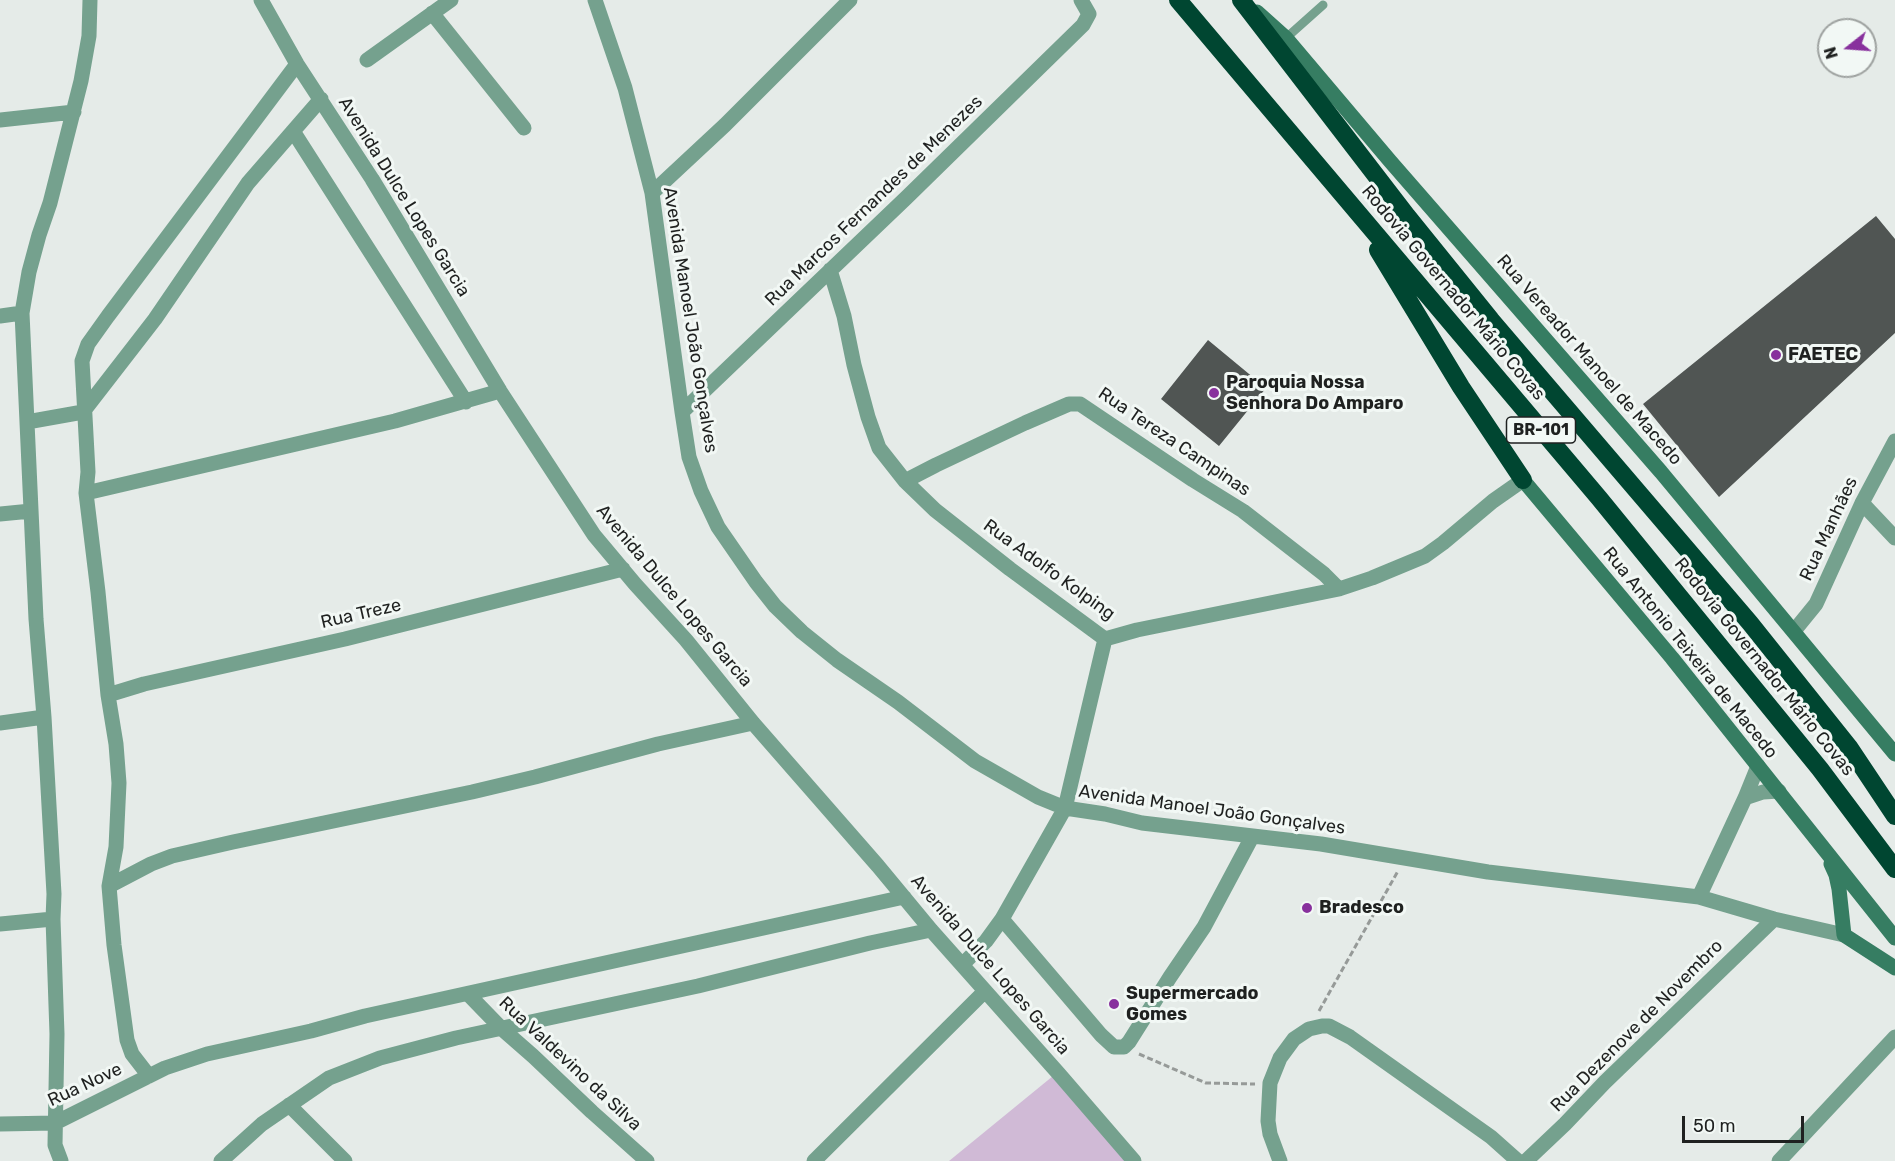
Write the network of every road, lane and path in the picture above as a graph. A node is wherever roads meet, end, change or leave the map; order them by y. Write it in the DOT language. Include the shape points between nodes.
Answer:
graph roads {
  1 [pos="90,0"];
  2 [pos="261,0"];
  3 [pos="451,0"];
  4 [pos="850,0"];
  5 [pos="1081,0"];
  6 [pos="1178,0"];
  7 [pos="1242,0"];
  8 [pos="600,3"];
  9 [pos="1323,5"];
  10 [pos="432,13"];
  11 [pos="1286,38"];
  12 [pos="367,60"];
  13 [pos="297,64"];
  14 [pos="321,99"];
  15 [pos="74,112"];
  16 [pos="0,120"];
  17 [pos="524,128"];
  18 [pos="293,131"];
  19 [pos="652,194"];
  20 [pos="1355,209"];
  21 [pos="830,270"];
  22 [pos="22,313"];
  23 [pos="0,316"];
  24 [pos="501,391"];
  25 [pos="466,402"];
  26 [pos="83,412"];
  27 [pos="682,412"];
  28 [pos="27,422"];
  29 [pos="1895,441"];
  30 [pos="1523,480"];
  31 [pos="905,482"];
  32 [pos="86,493"];
  33 [pos="1862,503"];
  34 [pos="31,511"];
  35 [pos="0,514"];
  36 [pos="1895,538"];
  37 [pos="623,569"];
  38 [pos="1339,589"];
  39 [pos="1794,631"];
  40 [pos="1106,639"];
  41 [pos="108,695"];
  42 [pos="44,717"];
  43 [pos="0,723"];
  44 [pos="753,723"];
  45 [pos="1895,754"];
  46 [pos="1758,766"];
  47 [pos="1779,791"];
  48 [pos="1745,798"];
  49 [pos="1065,808"];
  50 [pos="1895,816"];
  51 [pos="1252,837"];
  52 [pos="1826,853"];
  53 [pos="1404,859"];
  54 [pos="1895,869"];
  55 [pos="109,886"];
  56 [pos="904,897"];
  57 [pos="1699,897"];
  58 [pos="1002,919"];
  59 [pos="1774,919"];
  60 [pos="53,920"];
  61 [pos="0,924"];
  62 [pos="931,930"];
  63 [pos="1844,935"];
  64 [pos="1895,938"];
  65 [pos="962,965"];
  66 [pos="1895,968"];
  67 [pos="985,991"];
  68 [pos="468,994"];
  69 [pos="501,1028"];
  70 [pos="1309,1029"];
  71 [pos="1895,1037"];
  72 [pos="1124,1047"];
  73 [pos="149,1076"];
  74 [pos="1270,1083"];
  75 [pos="289,1105"];
  76 [pos="55,1123"];
  77 [pos="0,1124"];
  78 [pos="1279,1160"];
  79 [pos="61,1161"];
  80 [pos="221,1161"];
  81 [pos="345,1161"];
  82 [pos="647,1161"];
  83 [pos="814,1161"];
  84 [pos="1134,1161"];
  85 [pos="1518,1161"];
  86 [pos="1526,1161"];
  87 [pos="1779,1161"];
  1 -- 15 [label="street" via="89,36"];
  2 -- 13 [label="street, Avenida Dulce Lopes Garcia"];
  3 -- 10 [label="street"];
  4 -- 19 [label="street"];
  5 -- 21 [label="street, Rua Marcos Fernandes de Menezes" via="1089,14 1079,29"];
  6 -- 20 [label="highway, Rodovia Governador Mário Covas / BR-101"];
  7 -- 11 [label="street, Rua Vereador Manoel de Macedo"];
  7 -- 50 [label="highway, Rodovia Governador Mário Covas / BR-101" via="1491,320 1750,623 1849,747"];
  8 -- 19 [label="street, Avenida Manoel João Gonçalves"];
  9 -- 11 [label="lane"];
  10 -- 12 [label="street"];
  10 -- 17 [label="street"];
  11 -- 39 [label="street, Rua Vereador Manoel de Macedo"];
  13 -- 14 [label="street, Avenida Dulce Lopes Garcia"];
  13 -- 26 [label="street" via="88,344 82,361"];
  14 -- 18 [label="street"];
  14 -- 24 [label="street, Avenida Dulce Lopes Garcia"];
  15 -- 16 [label="street"];
  15 -- 22 [label="street" via="36,244"];
  18 -- 25 [label="street"];
  18 -- 26 [label="street" via="248,183 155,319"];
  19 -- 27 [label="street, Avenida Manoel João Gonçalves"];
  20 -- 30 [label="highway" via="1461,387"];
  20 -- 54 [label="highway, Rodovia Governador Mário Covas / BR-101" via="1670,584 1820,769"];
  21 -- 27 [label="street, Rua Marcos Fernandes de Menezes"];
  21 -- 31 [label="street, Rua Adolfo Kolping" via="873,435"];
  22 -- 23 [label="street"];
  22 -- 28 [label="street"];
  24 -- 25 [label="street"];
  24 -- 37 [label="street, Avenida Dulce Lopes Garcia" via="594,535"];
  25 -- 32 [label="street"];
  26 -- 28 [label="street"];
  26 -- 32 [label="street"];
  27 -- 49 [label="street, Avenida Manoel João Gonçalves" via="689,457 701,491 736,555 775,606 837,660 975,761"];
  28 -- 34 [label="street"];
  29 -- 33 [label="street, Rua Manhães"];
  30 -- 38 [label="street, Rua Adolfo Kolping" via="1425,556"];
  30 -- 46 [label="street, Rua Antonio Teixeira de Macedo"];
  31 -- 38 [label="street, Rua Tereza Campinas" via="1025,423 1069,404 1080,404 1243,512"];
  31 -- 40 [label="street, Rua Adolfo Kolping" via="935,510"];
  32 -- 41 [label="street"];
  33 -- 36 [label="street"];
  33 -- 39 [label="street, Rua Manhães" via="1816,604"];
  34 -- 35 [label="street"];
  34 -- 42 [label="street"];
  37 -- 41 [label="street, Rua Treze"];
  37 -- 44 [label="street, Avenida Dulce Lopes Garcia"];
  38 -- 40 [label="street, Rua Adolfo Kolping"];
  39 -- 45 [label="street, Rua Vereador Manoel de Macedo"];
  40 -- 49 [label="street"];
  41 -- 55 [label="street" via="119,783 116,847"];
  42 -- 43 [label="street"];
  42 -- 60 [label="street"];
  44 -- 55 [label="street" via="482,790 172,856"];
  44 -- 56 [label="street, Avenida Dulce Lopes Garcia"];
  46 -- 47 [label="street, Rua Antonio Teixeira de Macedo"];
  46 -- 48 [label="street"];
  47 -- 48 [label="street"];
  47 -- 52 [label="street, Rua Antonio Teixeira de Macedo"];
  48 -- 57 [label="street"];
  49 -- 51 [label="street, Avenida Manoel João Gonçalves" via="1142,823"];
  49 -- 58 [label="street"];
  51 -- 53 [label="street, Avenida Manoel João Gonçalves"];
  51 -- 72 [label="street" via="1204,927"];
  52 -- 63 [label="street" via="1836,875"];
  52 -- 64 [label="street"];
  53 -- 57 [label="street, Avenida Manoel João Gonçalves"];
  53 -- 70 [label="path"];
  55 -- 73 [label="street" via="127,1040 132,1054"];
  56 -- 62 [label="street, Avenida Dulce Lopes Garcia"];
  56 -- 68 [label="street, Rua Nove"];
  57 -- 59 [label="street, Avenida Manoel João Gonçalves"];
  58 -- 65 [label="street"];
  58 -- 72 [label="street" via="1101,1035 1114,1047"];
  59 -- 63 [label="street, Avenida Manoel João Gonçalves"];
  59 -- 86 [label="street, Rua Dezenove de Novembro"];
  60 -- 61 [label="street"];
  60 -- 76 [label="street"];
  62 -- 65 [label="street, Avenida Dulce Lopes Garcia"];
  62 -- 69 [label="street"];
  63 -- 66 [label="street"];
  65 -- 67 [label="street, Avenida Dulce Lopes Garcia"];
  67 -- 83 [label="street"];
  67 -- 84 [label="street, Avenida Dulce Lopes Garcia"];
  68 -- 69 [label="street, Rua Valdevino da Silva"];
  68 -- 73 [label="street, Rua Nove" via="207,1054"];
  69 -- 75 [label="street" via="350,1068"];
  69 -- 82 [label="street, Rua Valdevino da Silva"];
  70 -- 74 [label="street" via="1286,1048"];
  70 -- 85 [label="street" via="1329,1026 1350,1037 1491,1137"];
  71 -- 87 [label="street"];
  72 -- 74 [label="path" via="1206,1083"];
  73 -- 76 [label="street, Rua Nove"];
  74 -- 78 [label="street" via="1268,1121"];
  75 -- 80 [label="street"];
  75 -- 81 [label="street"];
  76 -- 77 [label="street, Rua Nove"];
  76 -- 79 [label="street" via="55,1145"];
}
